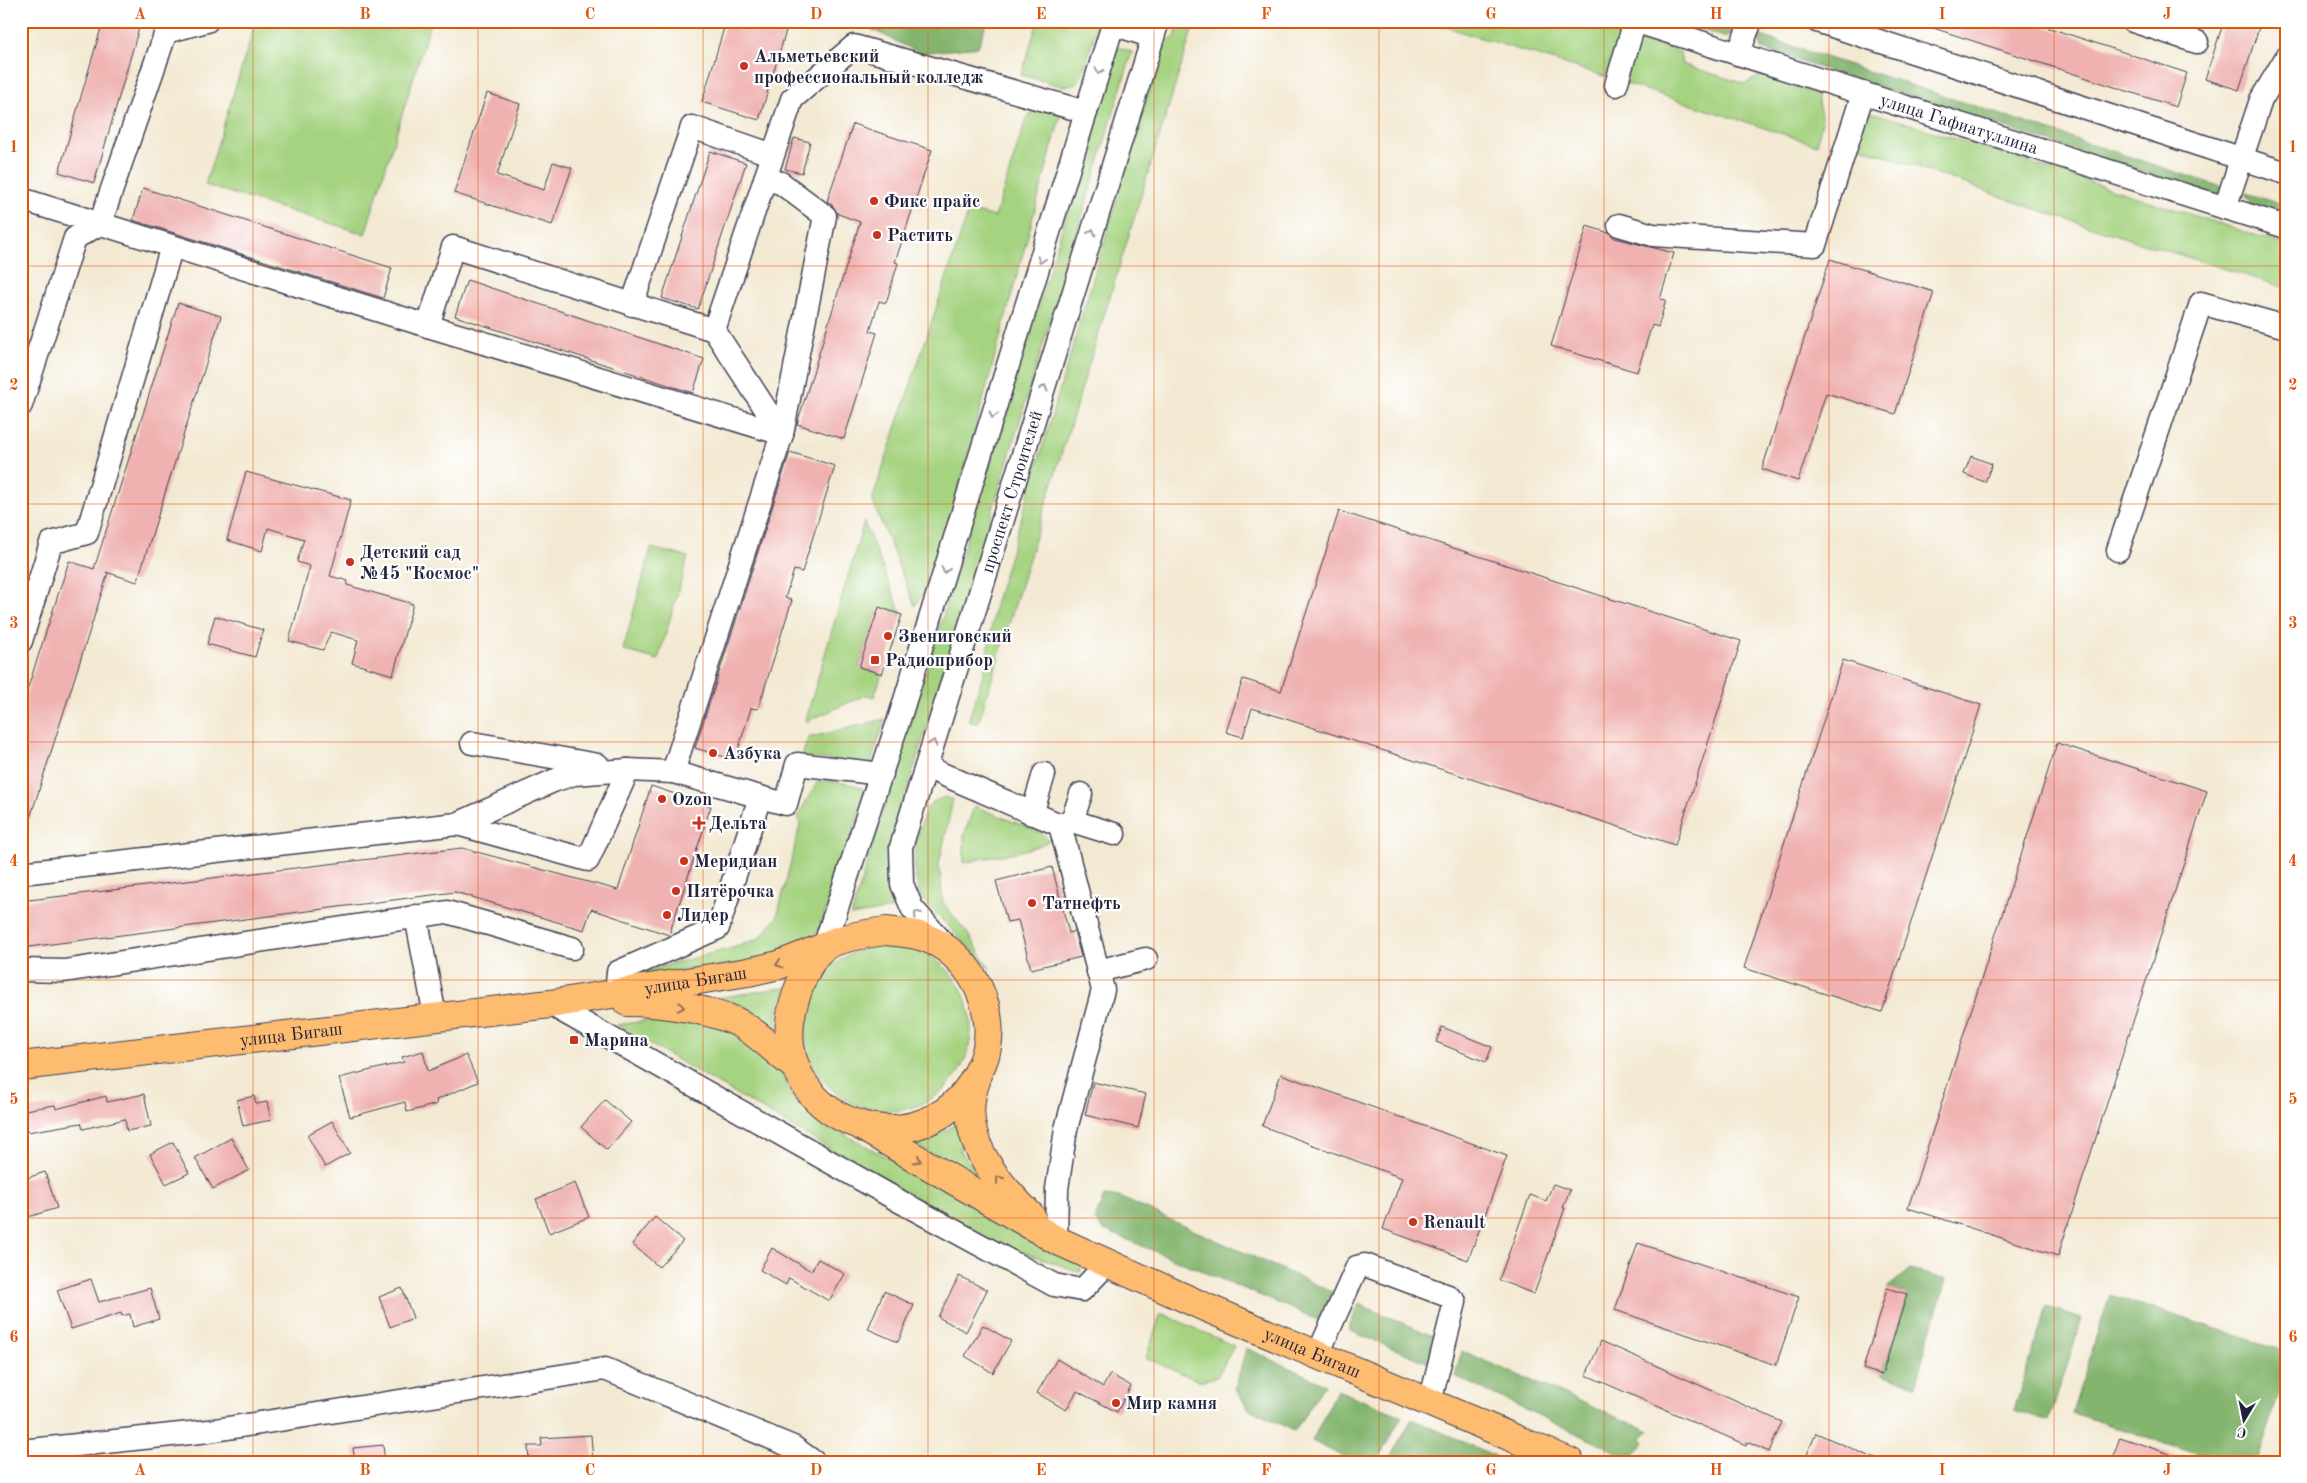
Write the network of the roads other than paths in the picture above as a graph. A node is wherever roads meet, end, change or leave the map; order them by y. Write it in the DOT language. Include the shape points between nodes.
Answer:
graph roads {
  1 [pos="207,21"];
  2 [pos="1634,21"];
  3 [pos="1751,21"];
  4 [pos="1817,21"];
  5 [pos="2133,21"];
  6 [pos="1114,23"];
  7 [pos="1155,29"];
  8 [pos="2197,42"];
  9 [pos="1738,54"];
  10 [pos="2286,58"];
  11 [pos="1616,85"];
  12 [pos="1863,93"];
  13 [pos="1086,112"];
  14 [pos="773,154"];
  15 [pos="2241,159"];
  16 [pos="2286,174"];
  17 [pos="766,179"];
  18 [pos="21,199"];
  19 [pos="2225,208"];
  20 [pos="100,224"];
  21 [pos="1619,225"];
  22 [pos="2286,227"];
  23 [pos="172,246"];
  24 [pos="632,304"];
  25 [pos="428,326"];
  26 [pos="2286,327"];
  27 [pos="714,330"];
  28 [pos="21,405"];
  29 [pos="782,434"];
  30 [pos="2118,550"];
  31 [pos="21,641"];
  32 [pos="472,743"];
  33 [pos="926,768"];
  34 [pos="628,770"];
  35 [pos="673,772"];
  36 [pos="882,774"];
  37 [pos="1044,774"];
  38 [pos="1081,794"];
  39 [pos="760,797"];
  40 [pos="1032,814"];
  41 [pos="1066,823"];
  42 [pos="456,824"];
  43 [pos="1114,834"];
  44 [pos="21,873"];
  45 [pos="416,916"];
  46 [pos="824,947"];
  47 [pos="572,948"];
  48 [pos="950,951"];
  49 [pos="1146,959"];
  50 [pos="21,970"];
  51 [pos="1098,971"];
  52 [pos="616,993"];
  53 [pos="556,1003"];
  54 [pos="435,1016"];
  55 [pos="986,1056"];
  56 [pos="21,1066"];
  57 [pos="796,1067"];
  58 [pos="861,1126"];
  59 [pos="1056,1240"];
  60 [pos="1107,1264"];
  61 [pos="1318,1354"];
  62 [pos="1430,1402"];
  63 [pos="21,1451"];
  64 [pos="814,1462"];
  65 [pos="1570,1462"];
  1 -- 20 [label="street" via="166,32"];
  2 -- 9 [label="street, улица Гафиатуллина"];
  2 -- 11 [label="street"];
  3 -- 9 [label="street"];
  4 -- 15 [label="street"];
  5 -- 8 [label="street"];
  6 -- 7 [label="street"];
  6 -- 13 [label="street, one-way"];
  33 -- 7 [label="street, проспект Строителей, one-way"];
  9 -- 12 [label="street, улица Гафиатуллина"];
  10 -- 15 [label="street" via="2261,100"];
  12 -- 19 [label="street, улица Гафиатуллина"];
  12 -- 21 [label="street" via="1815,245 1653,235"];
  13 -- 14 [label="street" via="854,46 792,99"];
  13 -- 36 [label="street, one-way"];
  14 -- 17 [label="street"];
  14 -- 24 [label="street" via="692,127"];
  15 -- 16 [label="street"];
  15 -- 19 [label="street"];
  17 -- 27 [label="street"];
  17 -- 29 [label="street" via="781,183 825,216"];
  18 -- 20 [label="street"];
  19 -- 22 [label="street, улица Гафиатуллина"];
  20 -- 23 [label="street"];
  20 -- 28 [label="street" via="75,238"];
  23 -- 25 [label="street"];
  23 -- 31 [label="street" via="87,533 51,544"];
  24 -- 25 [label="street" via="453,247"];
  24 -- 27 [label="street"];
  25 -- 29 [label="street"];
  26 -- 30 [label="street" via="2201,303"];
  27 -- 29 [label="street"];
  29 -- 35 [label="street"];
  32 -- 34 [label="street"];
  33 -- 40 [label="street"];
  48 -- 33 [label="street, проспект Строителей, one-way" via="912,908 902,884 901,847"];
  34 -- 35 [label="street"];
  34 -- 42 [label="street" via="574,774"];
  34 -- 42 [label="street" via="588,860"];
  35 -- 39 [label="street"];
  36 -- 39 [label="street" via="797,764 786,804"];
  36 -- 46 [label="street"];
  37 -- 40 [label="street"];
  38 -- 41 [label="street"];
  39 -- 52 [label="street" via="718,928 618,972"];
  40 -- 41 [label="street"];
  41 -- 43 [label="street"];
  41 -- 51 [label="street"];
  42 -- 44 [label="street"];
  45 -- 47 [label="street" via="447,912"];
  45 -- 50 [label="street" via="64,971"];
  45 -- 54 [label="street"];
  46 -- 48 [label="main road, улица Бигаш" via="886,931 921,936"];
  46 -- 52 [label="main road, улица Бигаш, one-way" via="779,965 748,972"];
  46 -- 57 [label="main road" via="803,974 790,1013 789,1039"];
  48 -- 55 [label="main road, улица Бигаш" via="970,972 984,998 989,1025"];
  49 -- 51 [label="street"];
  51 -- 59 [label="street" via="1104,990 1066,1129 1057,1189"];
  52 -- 53 [label="main road, улица Бигаш"];
  53 -- 54 [label="main road, улица Бигаш"];
  53 -- 57 [label="main road, улица Бигаш, one-way" via="638,1002 707,1013 739,1023"];
  53 -- 60 [label="street" via="901,1202 1054,1286 1082,1290"];
  54 -- 56 [label="main road, улица Бигаш"];
  55 -- 58 [label="main road" via="974,1083 955,1106 928,1122 895,1130"];
  59 -- 55 [label="main road, улица Бигаш, one-way" via="1022,1207 976,1147 970,1119 971,1093"];
  57 -- 58 [label="main road" via="810,1092 833,1113"];
  58 -- 59 [label="main road, улица Бигаш, one-way"];
  59 -- 60 [label="main road, улица Бигаш"];
  60 -- 61 [label="main road, улица Бигаш"];
  61 -- 62 [label="main road, улица Бигаш"];
  61 -- 62 [label="street" via="1357,1266 1365,1265 1448,1296 1455,1302"];
  62 -- 65 [label="main road, улица Бигаш"];
  63 -- 64 [label="street" via="209,1431 605,1369 793,1447"];
}
